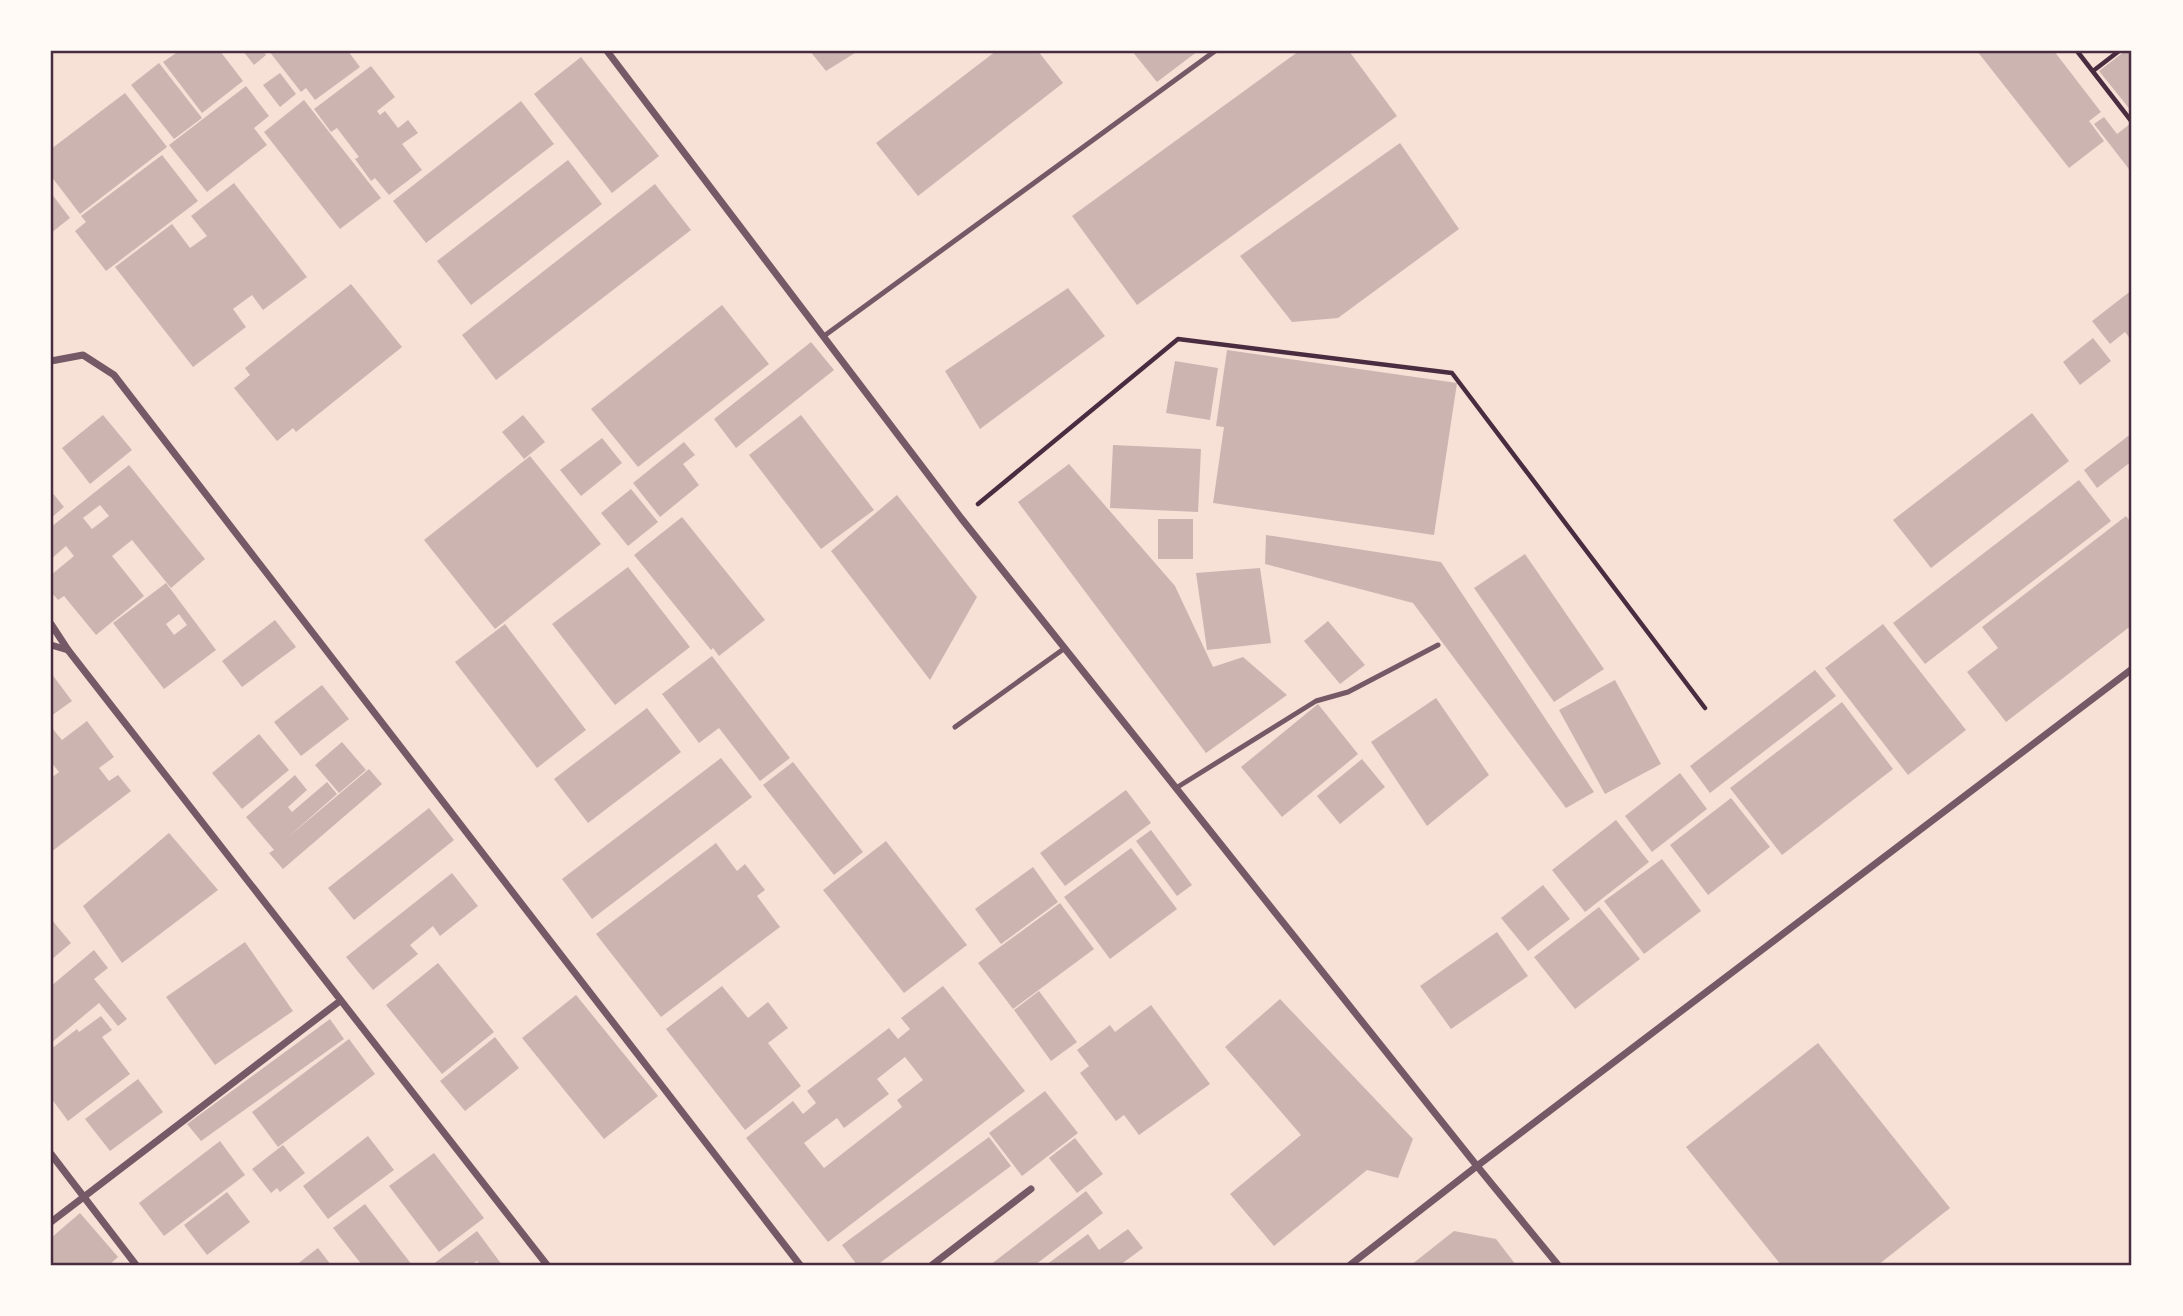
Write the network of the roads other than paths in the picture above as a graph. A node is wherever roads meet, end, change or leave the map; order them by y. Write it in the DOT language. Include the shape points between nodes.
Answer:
graph roads {
  1 [pos="607,51"];
  2 [pos="1215,51"];
  3 [pos="824,337"];
  4 [pos="51,361"];
  5 [pos="51,624"];
  6 [pos="51,645"];
  7 [pos="1438,645"];
  8 [pos="1065,648"];
  9 [pos="68,650"];
  10 [pos="2132,669"];
  11 [pos="955,727"];
  12 [pos="1176,788"];
  13 [pos="340,1001"];
  14 [pos="51,1154"];
  15 [pos="1477,1166"];
  16 [pos="1031,1189"];
  17 [pos="83,1197"];
  18 [pos="51,1222"];
  19 [pos="136,1265"];
  20 [pos="547,1265"];
  21 [pos="800,1265"];
  22 [pos="932,1265"];
  23 [pos="1350,1265"];
  24 [pos="1558,1265"];
  1 -- 3 [label="street"];
  2 -- 3 [label="lane"];
  3 -- 8 [label="street"];
  4 -- 21 [label="street" via="83,355 114,375"];
  5 -- 9 [label="street"];
  6 -- 9 [label="street"];
  7 -- 12 [label="lane" via="1348,692 1316,701"];
  8 -- 11 [label="lane"];
  8 -- 12 [label="street"];
  9 -- 13 [label="street"];
  10 -- 15 [label="street"];
  12 -- 15 [label="street"];
  13 -- 17 [label="street"];
  13 -- 20 [label="street"];
  14 -- 17 [label="street"];
  15 -- 23 [label="street"];
  15 -- 24 [label="street"];
  16 -- 22 [label="street"];
  17 -- 18 [label="street"];
  17 -- 19 [label="street"];
}
